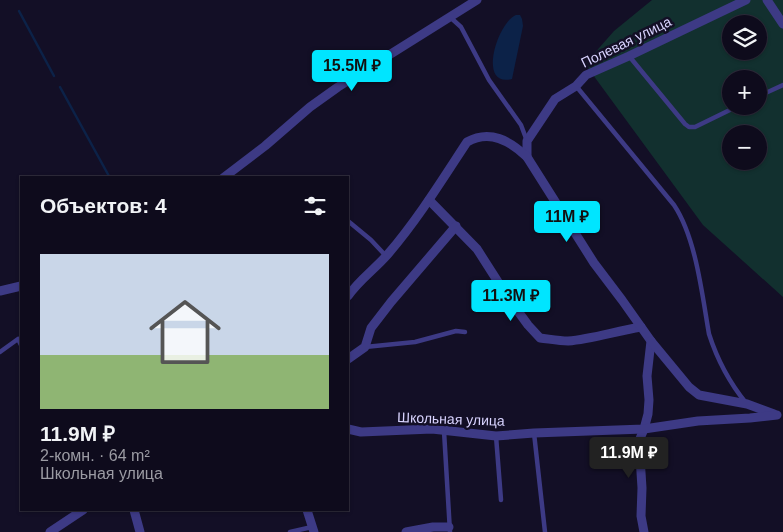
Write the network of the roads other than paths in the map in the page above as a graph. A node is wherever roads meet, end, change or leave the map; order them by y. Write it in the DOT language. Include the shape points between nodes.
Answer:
graph roads {
  1 [pos="477,0"];
  2 [pos="746,0"];
  3 [pos="767,0"];
  4 [pos="449,16"];
  5 [pos="783,24"];
  6 [pos="629,56"];
  7 [pos="783,85"];
  8 [pos="576,86"];
  9 [pos="767,92"];
  10 [pos="722,114"];
  11 [pos="527,140"];
  12 [pos="527,157"];
  13 [pos="226,176"];
  14 [pos="429,200"];
  15 [pos="349,222"];
  16 [pos="456,226"];
  17 [pos="386,256"];
  18 [pos="20,286"];
  19 [pos="0,292"];
  20 [pos="349,295"];
  21 [pos="641,327"];
  22 [pos="465,332"];
  23 [pos="650,341"];
  24 [pos="20,343"];
  25 [pos="365,346"];
  26 [pos="0,352"];
  27 [pos="349,358"];
  28 [pos="747,404"];
  29 [pos="780,415"];
  30 [pos="349,429"];
  31 [pos="644,429"];
  32 [pos="444,431"];
  33 [pos="534,433"];
  34 [pos="496,436"];
  35 [pos="501,500"];
  36 [pos="82,511"];
  37 [pos="134,511"];
  38 [pos="307,511"];
  39 [pos="450,529"];
  40 [pos="313,530"];
  41 [pos="50,532"];
  42 [pos="140,532"];
  43 [pos="290,532"];
  44 [pos="406,532"];
  45 [pos="544,532"];
  46 [pos="644,532"];
  1 -- 4 [label="street"];
  2 -- 6 [label="street, Полевая улица"];
  3 -- 5 [label="street"];
  4 -- 11 [label="lane" via="461,27 489,80 521,125"];
  4 -- 13 [label="street" via="310,107"];
  6 -- 8 [label="street, Полевая улица" via="586,75"];
  6 -- 10 [label="lane" via="684,124 695,127"];
  7 -- 9 [label="lane"];
  8 -- 11 [label="street, Полевая улица" via="555,99"];
  8 -- 28 [label="lane" via="681,215 693,251 709,334 726,374"];
  11 -- 12 [label="street"];
  12 -- 14 [label="street" via="502,139 476,137 468,142"];
  12 -- 21 [label="street" via="594,264"];
  14 -- 16 [label="street"];
  14 -- 17 [label="street"];
  15 -- 17 [label="lane"];
  16 -- 21 [label="street" via="477,249 509,299 540,338 566,341"];
  16 -- 25 [label="street" via="386,308 371,328"];
  17 -- 20 [label="street"];
  18 -- 19 [label="street"];
  21 -- 23 [label="street"];
  22 -- 25 [label="lane" via="456,331 415,342"];
  23 -- 28 [label="street" via="699,395"];
  23 -- 31 [label="street" via="649,400"];
  24 -- 26 [label="lane" via="18,339"];
  25 -- 27 [label="street"];
  28 -- 29 [label="street"];
  29 -- 31 [label="street, Школьная улица"];
  30 -- 32 [label="street, Школьная улица" via="362,432"];
  31 -- 33 [label="street, Школьная улица"];
  31 -- 46 [label="street" via="640,441"];
  32 -- 34 [label="street, Школьная улица"];
  32 -- 39 [label="lane"];
  33 -- 34 [label="street, Школьная улица"];
  33 -- 45 [label="lane"];
  34 -- 35 [label="lane"];
  36 -- 41 [label="street"];
  37 -- 42 [label="street"];
  38 -- 40 [label="street"];
  39 -- 44 [label="street" via="433,527"];
  40 -- 43 [label="lane"];
}
